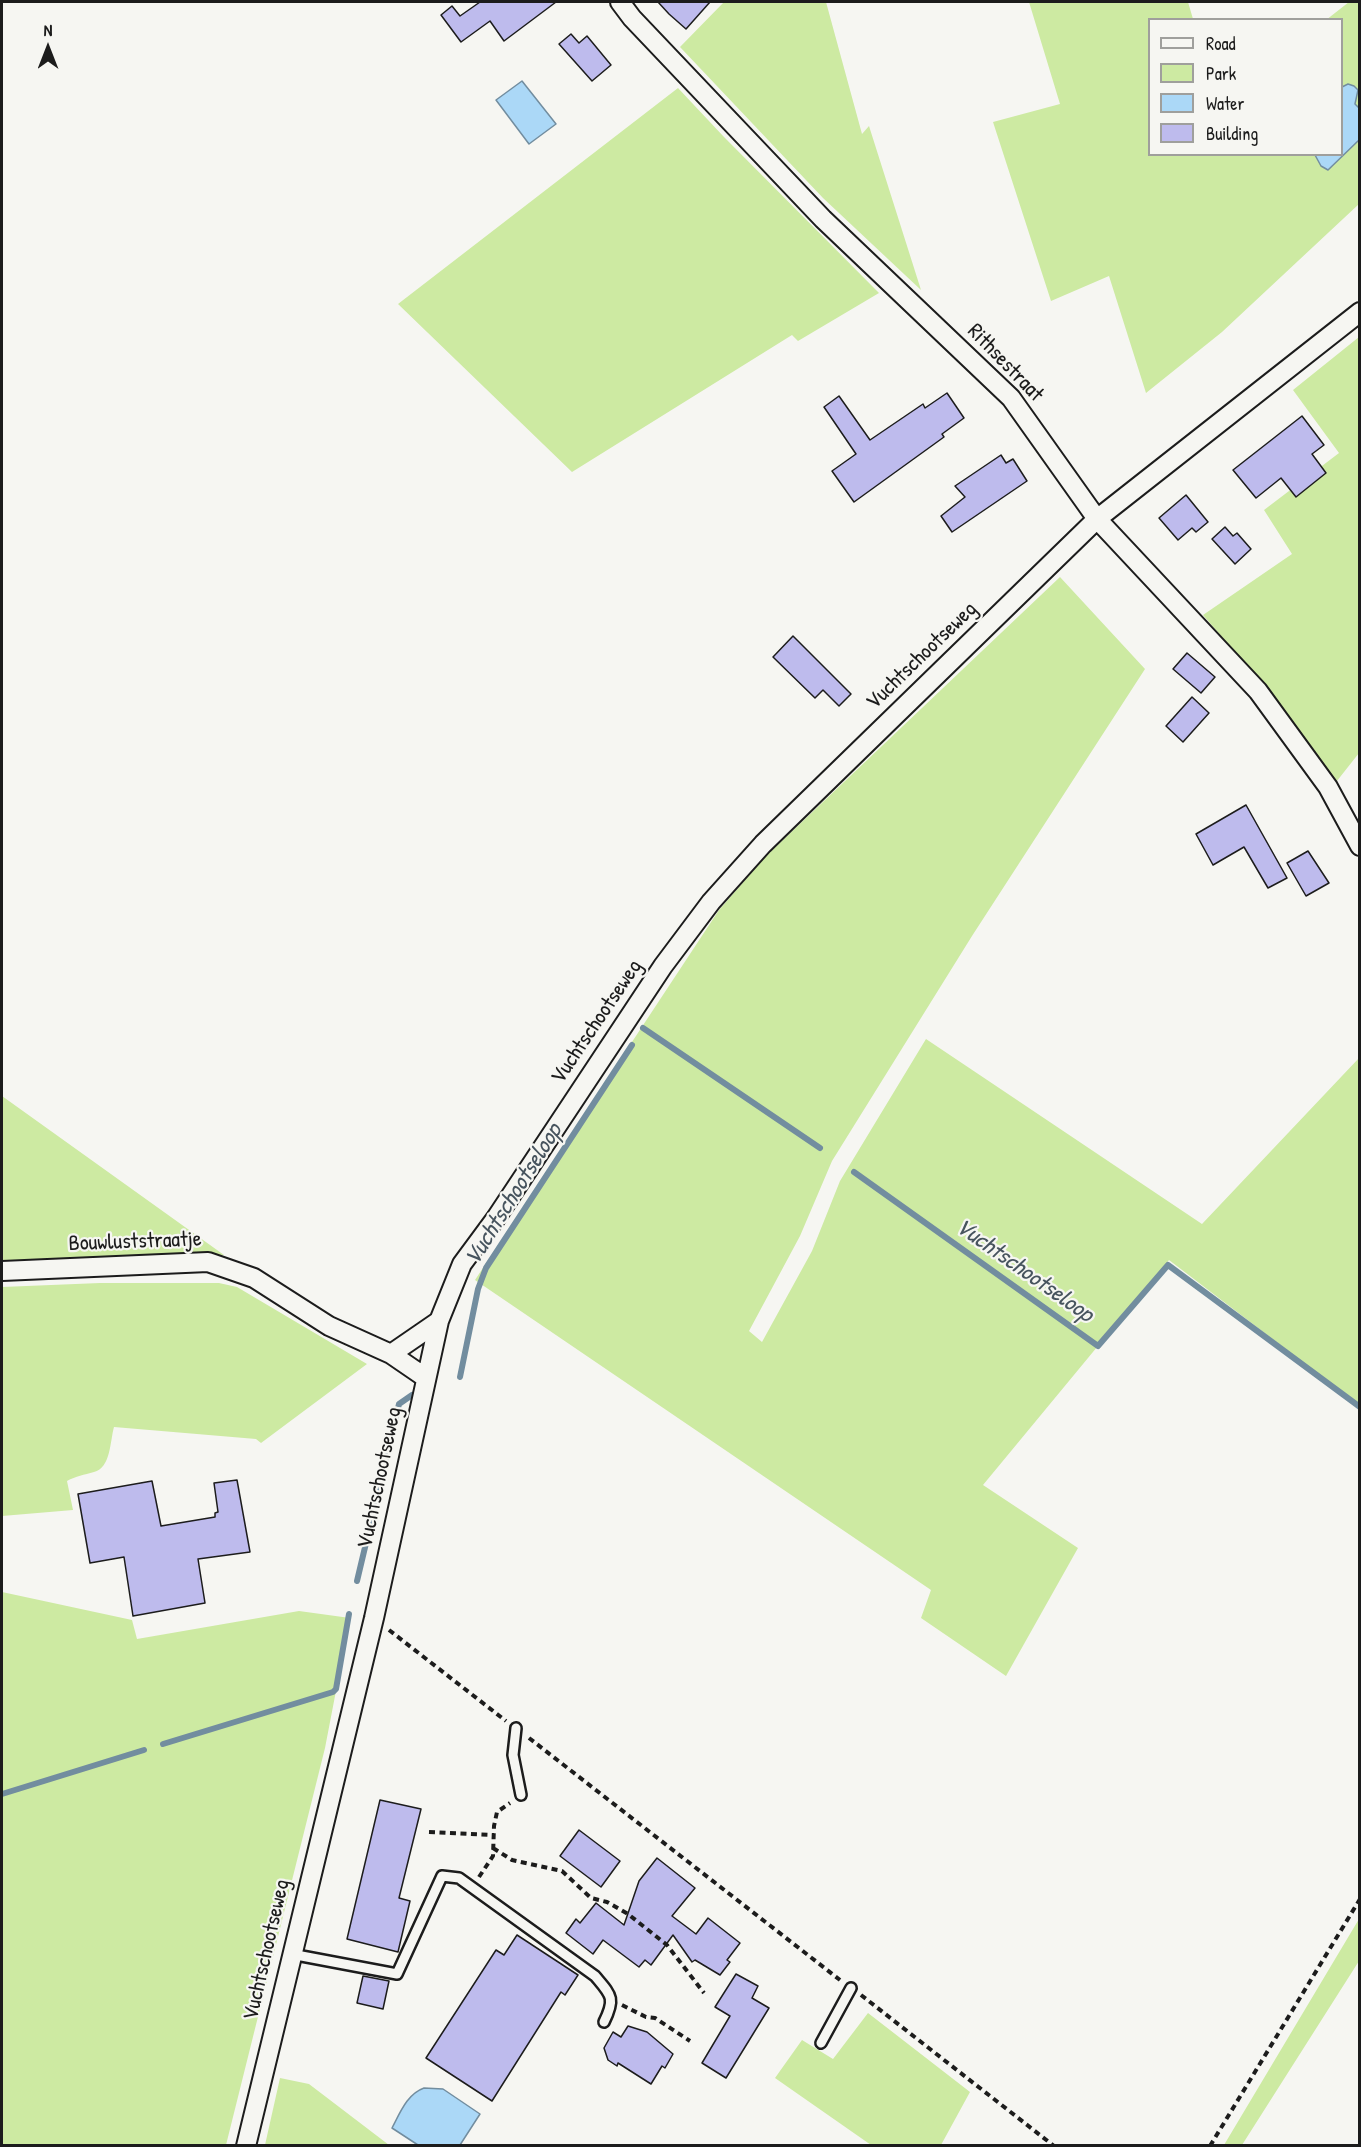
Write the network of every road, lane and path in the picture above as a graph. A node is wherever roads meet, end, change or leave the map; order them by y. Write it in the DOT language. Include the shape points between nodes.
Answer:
graph roads {
  1 [pos="620,2"];
  2 [pos="1359,312"];
  3 [pos="1097,519"];
  4 [pos="1359,846"];
  5 [pos="2,1271"];
  6 [pos="440,1321"];
  7 [pos="391,1354"];
  8 [pos="426,1378"];
  9 [pos="374,1618"];
  10 [pos="516,1728"];
  11 [pos="521,1795"];
  12 [pos="429,1832"];
  13 [pos="494,1835"];
  14 [pos="493,1848"];
  15 [pos="472,1887"];
  16 [pos="1359,1899"];
  17 [pos="291,1954"];
  18 [pos="851,1988"];
  19 [pos="704,1993"];
  20 [pos="611,1998"];
  21 [pos="604,2022"];
  22 [pos="690,2041"];
  23 [pos="821,2043"];
  24 [pos="246,2145"];
  25 [pos="1054,2145"];
  26 [pos="1210,2145"];
  1 -- 3 [label="street, Rithsestraat" via="822,219 1011,398"];
  2 -- 3 [label="street, Vuchtschootseweg"];
  3 -- 4 [label="street, Rithsestraat" via="1258,691 1328,787"];
  3 -- 6 [label="street, Vuchtschootseweg" via="763,844 711,902 663,966 462,1264"];
  5 -- 7 [label="street, Bouwluststraatje" via="208,1262 254,1278 329,1326"];
  6 -- 7 [label="street"];
  6 -- 8 [label="street, Vuchtschootseweg"];
  7 -- 8 [label="street, Bouwluststraatje"];
  8 -- 9 [label="street, Vuchtschootseweg"];
  9 -- 10 [label="path"];
  9 -- 17 [label="street, Vuchtschootseweg"];
  10 -- 11 [label="lane" via="513,1755"];
  10 -- 18 [label="path"];
  11 -- 13 [label="path" via="497,1812"];
  12 -- 13 [label="path"];
  13 -- 14 [label="path"];
  14 -- 15 [label="path" via="493,1856"];
  14 -- 19 [label="path" via="512,1860 562,1871 591,1898 628,1914 667,1945"];
  15 -- 17 [label="lane" via="459,1878 442,1876 397,1974"];
  15 -- 20 [label="lane" via="595,1976"];
  16 -- 26 [label="path"];
  17 -- 24 [label="street, Vuchtschootseweg"];
  18 -- 23 [label="lane"];
  18 -- 25 [label="path"];
  20 -- 21 [label="lane"];
  20 -- 22 [label="path" via="632,2011 655,2018"];
}
